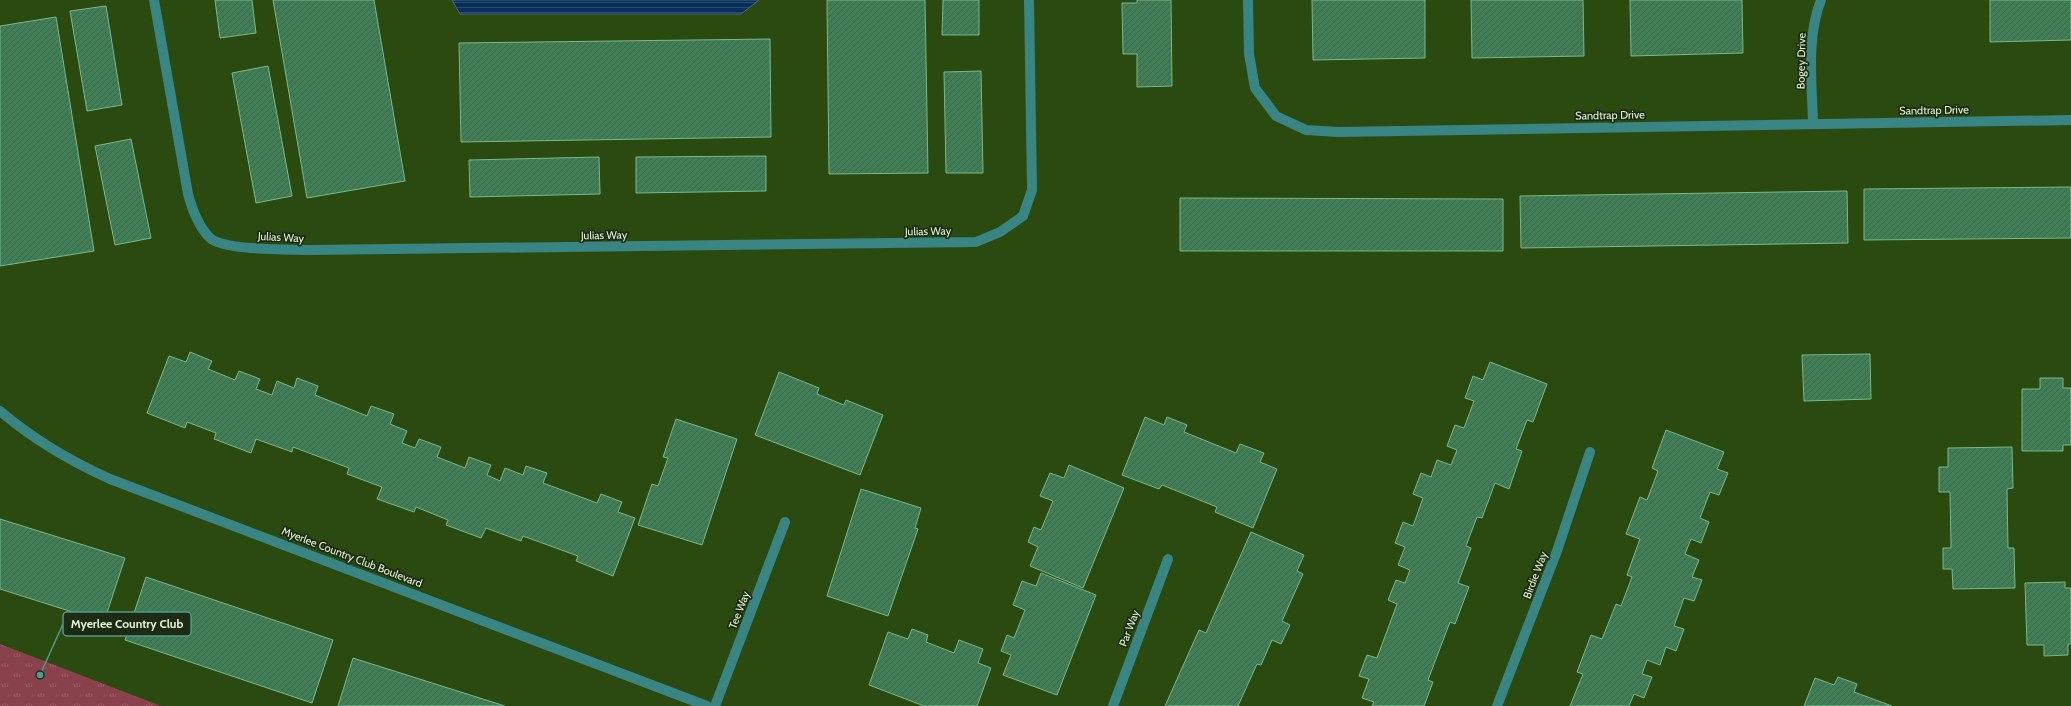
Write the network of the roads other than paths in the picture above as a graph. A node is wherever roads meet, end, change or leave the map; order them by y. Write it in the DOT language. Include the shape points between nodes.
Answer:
graph roads {
  1 [pos="154,0"];
  2 [pos="1029,0"];
  3 [pos="1248,0"];
  4 [pos="1821,0"];
  5 [pos="2071,120"];
  6 [pos="1813,123"];
  7 [pos="0,410"];
  8 [pos="1590,452"];
  9 [pos="785,522"];
  10 [pos="1168,559"];
  11 [pos="707,706"];
  12 [pos="714,706"];
  13 [pos="1113,706"];
  14 [pos="1498,706"];
  1 -- 2 [label="street, Julias Way" via="188,194 194,214 211,238 225,246 311,250 976,242 1000,232 1023,216 1032,190"];
  3 -- 6 [label="street, Sandtrap Drive" via="1249,54 1256,88 1276,116 1306,130 1338,132"];
  4 -- 6 [label="street, Bogey Drive" via="1814,22 1811,58"];
  5 -- 6 [label="street, Sandtrap Drive"];
  7 -- 11 [label="street, Myerlee Country Club Boulevard" via="22,429 81,466 110,479"];
  8 -- 14 [label="street, Birdie Way" via="1557,551"];
  9 -- 12 [label="street, Tee Way"];
  10 -- 13 [label="street, Par Way"];
}
